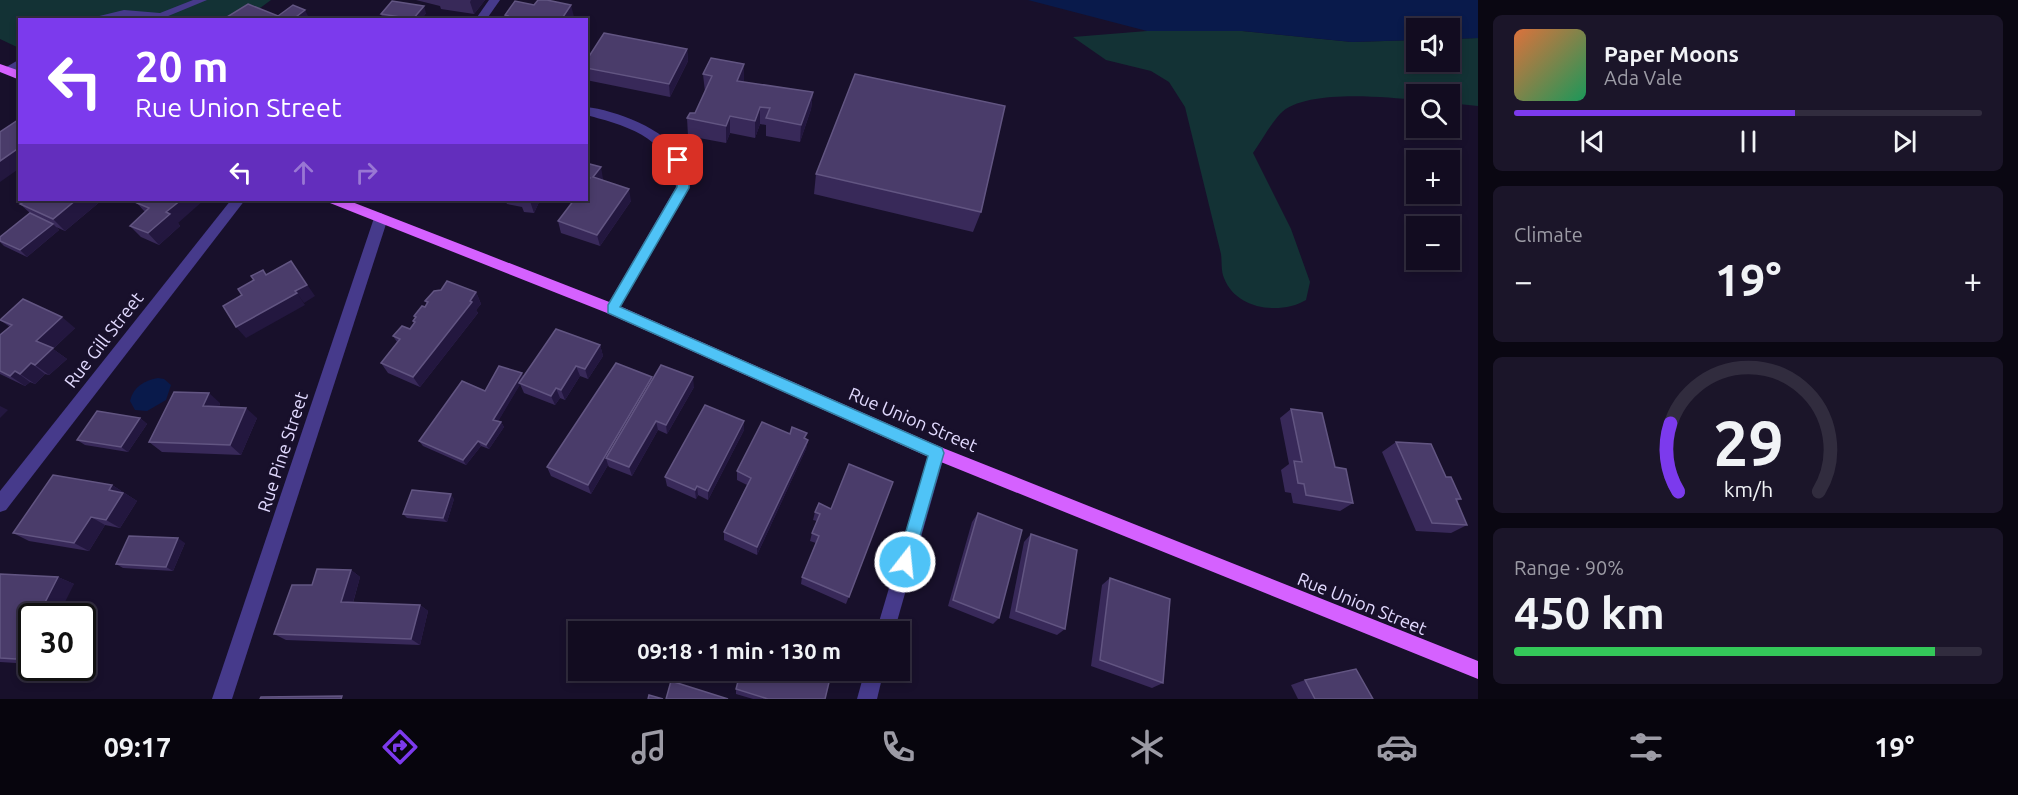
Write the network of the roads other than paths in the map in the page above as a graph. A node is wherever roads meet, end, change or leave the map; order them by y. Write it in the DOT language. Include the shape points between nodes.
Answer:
graph roads {
  1 [pos="202,0"];
  2 [pos="495,0"];
  3 [pos="98,18"];
  4 [pos="482,18"];
  5 [pos="18,63"];
  6 [pos="3,69"];
  7 [pos="18,75"];
  8 [pos="588,111"];
  9 [pos="237,201"];
  10 [pos="342,201"];
  11 [pos="381,218"];
  12 [pos="612,309"];
  13 [pos="937,453"];
  14 [pos="0,504"];
  15 [pos="888,621"];
  16 [pos="1478,670"];
  17 [pos="872,681"];
  18 [pos="222,699"];
  19 [pos="867,699"];
  1 -- 3 [label="lane" via="161,16 124,13"];
  2 -- 4 [label="street"];
  5 -- 6 [label="lane"];
  6 -- 7 [label="main road"];
  8 -- 12 [label="street" via="633,124 651,135 678,160 683,175 683,188"];
  9 -- 14 [label="street, Rue Gill Street"];
  10 -- 11 [label="main road, Rue Union Street"];
  11 -- 12 [label="main road, Rue Union Street"];
  11 -- 18 [label="street, Rue Pine Street"];
  12 -- 13 [label="main road, Rue Union Street"];
  13 -- 15 [label="street"];
  13 -- 16 [label="main road, Rue Union Street"];
  17 -- 19 [label="street"];
}
